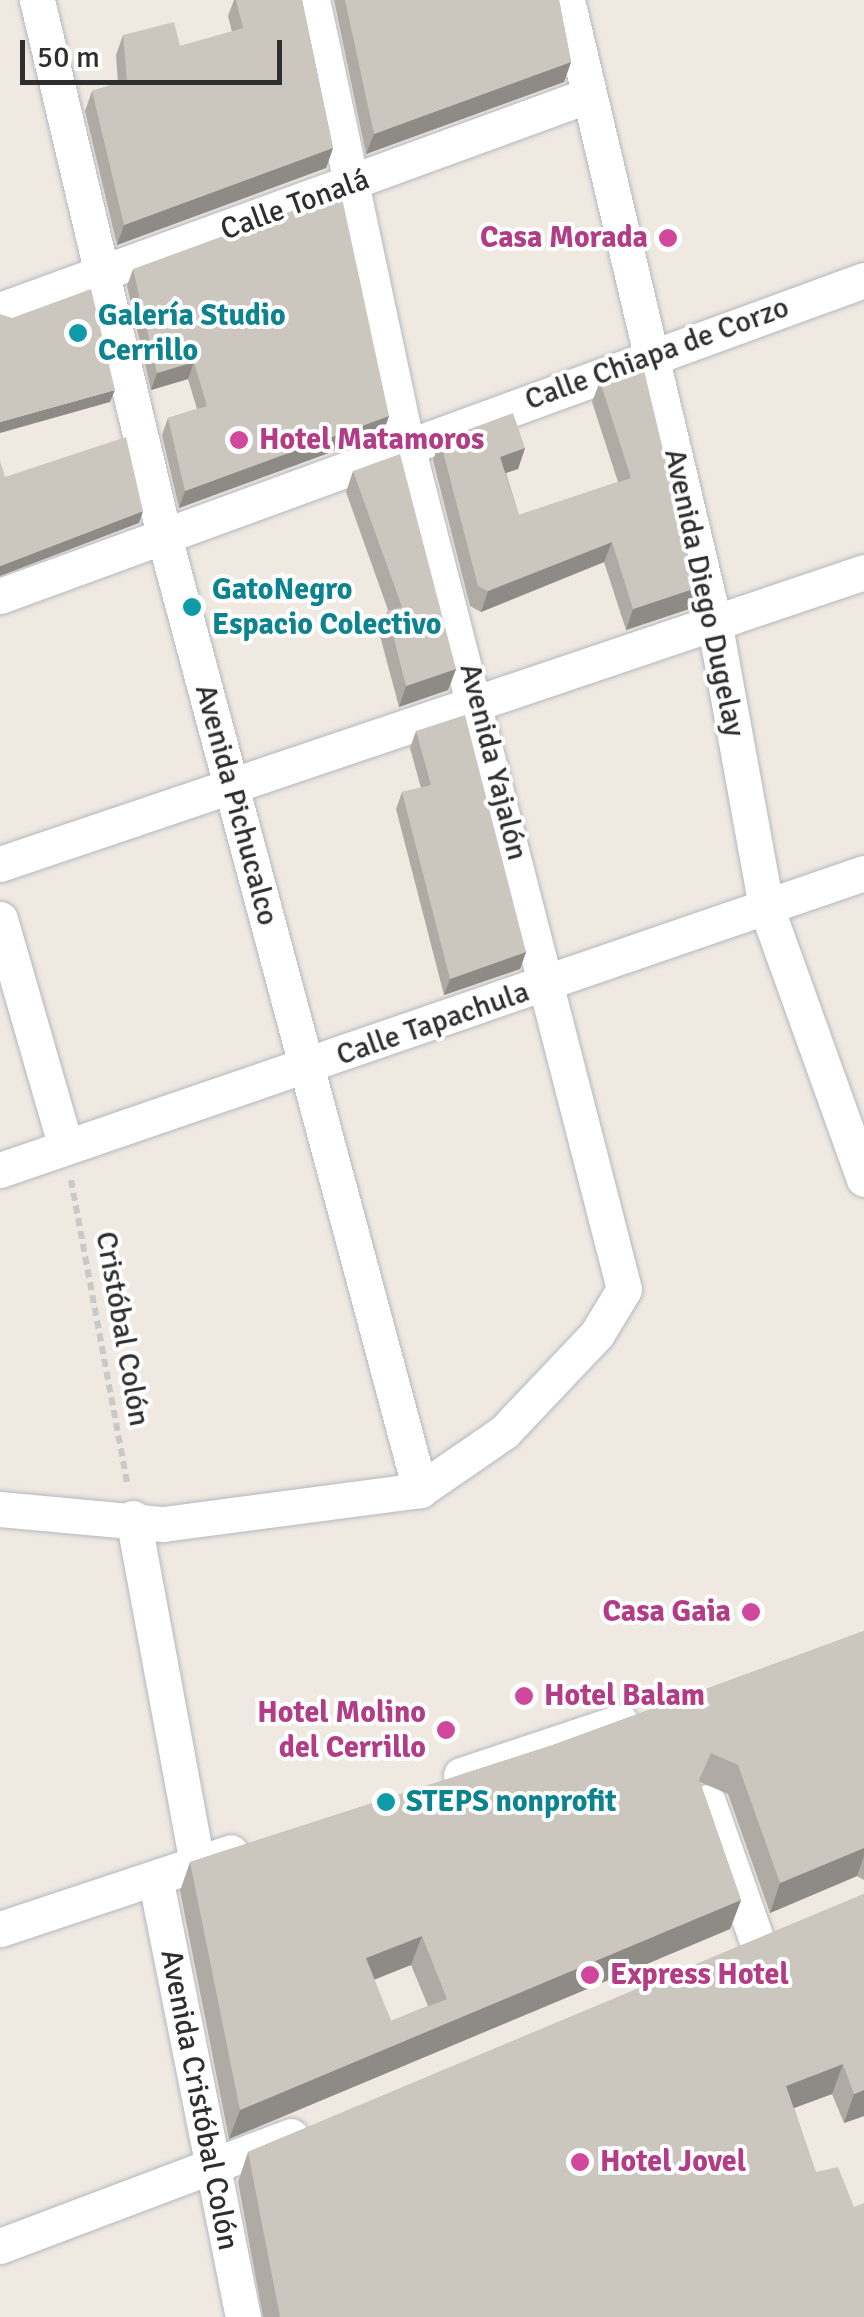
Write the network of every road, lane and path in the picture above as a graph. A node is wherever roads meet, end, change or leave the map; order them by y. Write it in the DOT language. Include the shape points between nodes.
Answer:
graph roads {
  1 [pos="37,0"];
  2 [pos="312,0"];
  3 [pos="567,0"];
  4 [pos="589,96"];
  5 [pos="351,186"];
  6 [pos="102,275"];
  7 [pos="864,280"];
  8 [pos="0,310"];
  9 [pos="651,353"];
  10 [pos="408,446"];
  11 [pos="165,540"];
  12 [pos="864,572"];
  13 [pos="0,596"];
  14 [pos="715,626"];
  15 [pos="480,706"];
  16 [pos="232,790"];
  17 [pos="0,864"];
  18 [pos="864,873"];
  19 [pos="766,907"];
  20 [pos="0,919"];
  21 [pos="549,983"];
  22 [pos="306,1068"];
  23 [pos="66,1148"];
  24 [pos="0,1170"];
  25 [pos="864,1178"];
  26 [pos="420,1490"];
  27 [pos="0,1509"];
  28 [pos="133,1518"];
  29 [pos="660,1708"];
  30 [pos="419,1790"];
  31 [pos="708,1802"];
  32 [pos="271,1839"];
  33 [pos="196,1864"];
  34 [pos="156,1882"];
  35 [pos="793,1926"];
  36 [pos="0,1929"];
  37 [pos="757,1941"];
  38 [pos="721,1956"];
  39 [pos="322,2123"];
  40 [pos="212,2169"];
  41 [pos="0,2246"];
  42 [pos="243,2317"];
  1 -- 6 [label="street, Avenida Pichucalco"];
  2 -- 5 [label="street, Avenida Yajalón"];
  3 -- 4 [label="street, Avenida Diego Dugelay"];
  4 -- 5 [label="street, Calle Tonalá"];
  4 -- 9 [label="street, Avenida Diego Dugelay"];
  5 -- 6 [label="street, Calle Tonalá"];
  5 -- 10 [label="street, Avenida Yajalón"];
  6 -- 8 [label="street, Calle Tonalá"];
  6 -- 11 [label="street, Avenida Pichucalco"];
  7 -- 9 [label="street, Calle Chiapa de Corzo"];
  9 -- 10 [label="street, Calle Chiapa de Corzo"];
  9 -- 14 [label="street, Avenida Diego Dugelay"];
  10 -- 11 [label="street, Calle Chiapa de Corzo"];
  10 -- 15 [label="street, Avenida Yajalón"];
  11 -- 13 [label="street, Calle Chiapa de Corzo"];
  11 -- 16 [label="street, Avenida Pichucalco"];
  12 -- 14 [label="street"];
  14 -- 15 [label="street"];
  14 -- 19 [label="street, Avenida Diego Dugelay"];
  15 -- 16 [label="street"];
  15 -- 21 [label="street, Avenida Yajalón"];
  16 -- 17 [label="street"];
  16 -- 22 [label="street, Avenida Pichucalco"];
  18 -- 19 [label="street, Calle Tapachula"];
  19 -- 21 [label="street, Calle Tapachula"];
  19 -- 25 [label="street, Avenida Diego Dugelay"];
  20 -- 23 [label="street"];
  21 -- 22 [label="street, Calle Tapachula"];
  21 -- 26 [label="street, Avenida Yajalón" via="624,1289 596,1334 515,1421"];
  22 -- 23 [label="street, Calle Tapachula"];
  22 -- 26 [label="street, Avenida Pichucalco"];
  23 -- 24 [label="street, Calle Tapachula"];
  23 -- 28 [label="path, Cristóbal Colón"];
  26 -- 28 [label="street" via="245,1520"];
  27 -- 28 [label="street"];
  28 -- 33 [label="street"];
  29 -- 30 [label="street"];
  31 -- 37 [label="street"];
  32 -- 33 [label="street"];
  33 -- 34 [label="street"];
  34 -- 36 [label="street"];
  34 -- 40 [label="street, Avenida Cristóbal Colón"];
  35 -- 37 [label="street"];
  37 -- 38 [label="street"];
  39 -- 40 [label="street"];
  40 -- 41 [label="street"];
  40 -- 42 [label="street, Avenida Cristóbal Colón"];
}
